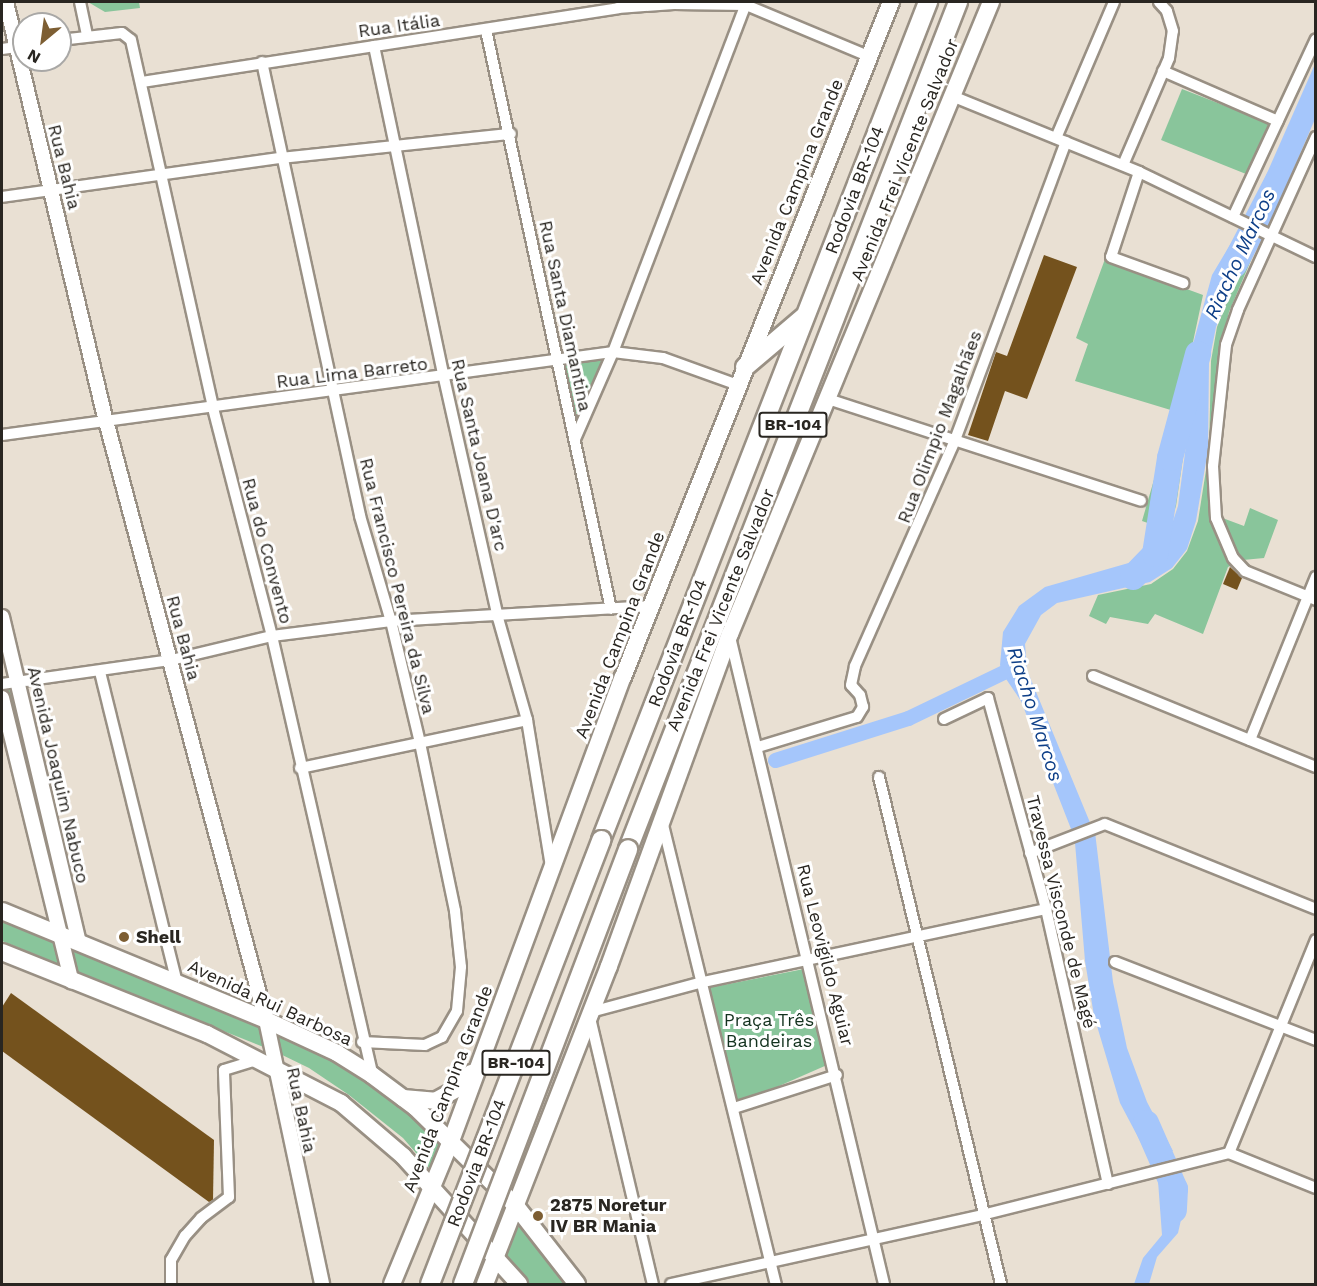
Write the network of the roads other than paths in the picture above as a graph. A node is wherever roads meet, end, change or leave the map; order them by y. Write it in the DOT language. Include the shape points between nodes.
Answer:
graph roads {
  1 [pos="6,2"];
  2 [pos="80,2"];
  3 [pos="891,2"];
  4 [pos="928,2"];
  5 [pos="958,2"];
  6 [pos="992,2"];
  7 [pos="1114,2"];
  8 [pos="1159,2"];
  9 [pos="674,3"];
  10 [pos="747,3"];
  11 [pos="617,5"];
  12 [pos="12,21"];
  13 [pos="486,30"];
  14 [pos="87,35"];
  15 [pos="72,38"];
  16 [pos="1316,39"];
  17 [pos="374,46"];
  18 [pos="868,56"];
  19 [pos="262,62"];
  20 [pos="1164,71"];
  21 [pos="26,72"];
  22 [pos="142,82"];
  23 [pos="952,96"];
  24 [pos="1278,120"];
  25 [pos="511,134"];
  26 [pos="1316,137"];
  27 [pos="1061,140"];
  28 [pos="395,145"];
  29 [pos="281,158"];
  30 [pos="1123,165"];
  31 [pos="1139,172"];
  32 [pos="162,174"];
  33 [pos="51,190"];
  34 [pos="2,197"];
  35 [pos="1233,218"];
  36 [pos="1271,237"];
  37 [pos="1316,257"];
  38 [pos="1183,283"];
  39 [pos="805,316"];
  40 [pos="613,352"];
  41 [pos="555,361"];
  42 [pos="745,367"];
  43 [pos="444,378"];
  44 [pos="738,385"];
  45 [pos="332,392"];
  46 [pos="828,399"];
  47 [pos="213,408"];
  48 [pos="106,421"];
  49 [pos="2,435"];
  50 [pos="574,439"];
  51 [pos="955,440"];
  52 [pos="1141,501"];
  53 [pos="1316,577"];
  54 [pos="1312,599"];
  55 [pos="652,606"];
  56 [pos="611,609"];
  57 [pos="2,617"];
  58 [pos="498,618"];
  59 [pos="391,621"];
  60 [pos="730,634"];
  61 [pos="272,636"];
  62 [pos="171,660"];
  63 [pos="100,672"];
  64 [pos="1093,676"];
  65 [pos="18,682"];
  66 [pos="2,684"];
  67 [pos="2,698"];
  68 [pos="944,719"];
  69 [pos="527,720"];
  70 [pos="1250,740"];
  71 [pos="420,743"];
  72 [pos="758,747"];
  73 [pos="1316,766"];
  74 [pos="300,768"];
  75 [pos="879,777"];
  76 [pos="661,815"];
  77 [pos="1030,853"];
  78 [pos="552,871"];
  79 [pos="1046,909"];
  80 [pos="1316,909"];
  81 [pos="2,911"];
  82 [pos="919,933"];
  83 [pos="59,935"];
  84 [pos="1316,940"];
  85 [pos="79,942"];
  86 [pos="2,952"];
  87 [pos="810,961"];
  88 [pos="1115,962"];
  89 [pos="176,980"];
  90 [pos="72,982"];
  91 [pos="703,982"];
  92 [pos="590,1013"];
  93 [pos="266,1020"];
  94 [pos="1282,1026"];
  95 [pos="1316,1040"];
  96 [pos="362,1042"];
  97 [pos="267,1062"];
  98 [pos="480,1064"];
  99 [pos="372,1075"];
  100 [pos="837,1075"];
  101 [pos="403,1098"];
  102 [pos="734,1108"];
  103 [pos="451,1141"];
  104 [pos="1229,1154"];
  105 [pos="1108,1184"];
  106 [pos="431,1188"];
  107 [pos="1316,1188"];
  108 [pos="516,1206"];
  109 [pos="986,1214"];
  110 [pos="875,1239"];
  111 [pos="495,1258"];
  112 [pos="771,1262"];
  113 [pos="171,1284"];
  114 [pos="321,1284"];
  115 [pos="392,1284"];
  116 [pos="430,1284"];
  117 [pos="463,1284"];
  118 [pos="485,1284"];
  119 [pos="519,1284"];
  120 [pos="577,1284"];
  121 [pos="653,1284"];
  122 [pos="671,1284"];
  123 [pos="776,1284"];
  124 [pos="884,1284"];
  125 [pos="1001,1284"];
  1 -- 12 [label="street, Rua Bahia"];
  2 -- 14 [label="street"];
  3 -- 18 [label="main road, Avenida Campina Grande"];
  4 -- 39 [label="highway, Rodovia BR-104 / BR-104"];
  5 -- 117 [label="highway, Rodovia BR-104 / BR-104, bridge"];
  6 -- 23 [label="main road, Avenida Frei Vicente Salvador"];
  7 -- 27 [label="street, Rua Olimpio Magalhães"];
  8 -- 20 [label="street" via="1167,11 1173,31"];
  9 -- 10 [label="street, Rua Itália"];
  9 -- 11 [label="street, Rua Itália"];
  10 -- 18 [label="street, Rua Itália"];
  10 -- 40 [label="street"];
  11 -- 13 [label="street, Rua Itália"];
  13 -- 17 [label="street, Rua Itália"];
  13 -- 25 [label="street, Rua Santa Diamantina"];
  14 -- 15 [label="street"];
  14 -- 22 [label="street, Rua do Convento" via="128,35"];
  16 -- 24 [label="street"];
  17 -- 19 [label="street, Rua Itália"];
  17 -- 28 [label="street, Rua Santa Joana D'arc"];
  18 -- 42 [label="main road, Avenida Campina Grande"];
  19 -- 22 [label="street, Rua Itália"];
  19 -- 29 [label="street, Rua Francisco Pereira da Silva"];
  20 -- 24 [label="street"];
  20 -- 30 [label="street"];
  21 -- 33 [label="street, Rua Bahia"];
  22 -- 32 [label="street, Rua do Convento"];
  23 -- 27 [label="street"];
  23 -- 46 [label="main road, Avenida Frei Vicente Salvador"];
  24 -- 35 [label="street"];
  25 -- 28 [label="street"];
  25 -- 41 [label="street, Rua Santa Diamantina"];
  26 -- 36 [label="street"];
  27 -- 30 [label="street"];
  27 -- 51 [label="street, Rua Olimpio Magalhães"];
  28 -- 29 [label="street"];
  28 -- 43 [label="street, Rua Santa Joana D'arc"];
  29 -- 32 [label="street"];
  29 -- 45 [label="street, Rua Francisco Pereira da Silva"];
  30 -- 31 [label="street"];
  31 -- 35 [label="street"];
  31 -- 38 [label="street" via="1110,257"];
  32 -- 33 [label="street"];
  32 -- 47 [label="street, Rua do Convento"];
  33 -- 34 [label="street"];
  33 -- 48 [label="street, Rua Bahia"];
  35 -- 36 [label="street"];
  36 -- 37 [label="street"];
  36 -- 54 [label="street" via="1226,345 1213,466 1216,518 1224,542 1245,571"];
  39 -- 42 [label="highway"];
  39 -- 116 [label="highway, Rodovia BR-104 / BR-104, bridge"];
  40 -- 41 [label="street, Rua Lima Barreto"];
  40 -- 44 [label="street, Rua Lima Barreto" via="663,358"];
  40 -- 50 [label="street"];
  41 -- 43 [label="street, Rua Lima Barreto"];
  41 -- 50 [label="street, Rua Santa Diamantina"];
  42 -- 44 [label="main road, Avenida Campina Grande"];
  43 -- 45 [label="street, Rua Lima Barreto"];
  43 -- 58 [label="street, Rua Santa Joana D'arc"];
  44 -- 55 [label="main road, Avenida Campina Grande"];
  45 -- 47 [label="street, Rua Lima Barreto"];
  45 -- 59 [label="street, Rua Francisco Pereira da Silva" via="360,516"];
  46 -- 51 [label="street"];
  46 -- 60 [label="main road, Avenida Frei Vicente Salvador"];
  47 -- 48 [label="street, Rua Lima Barreto"];
  47 -- 61 [label="street, Rua do Convento"];
  48 -- 49 [label="street, Rua Lima Barreto"];
  48 -- 62 [label="street, Rua Bahia"];
  50 -- 56 [label="street, Rua Santa Diamantina"];
  51 -- 52 [label="street"];
  51 -- 72 [label="street, Rua Olimpio Magalhães" via="855,666 851,685 863,707 857,717"];
  53 -- 54 [label="street"];
  54 -- 70 [label="street"];
  55 -- 56 [label="street"];
  55 -- 78 [label="main road, Avenida Campina Grande"];
  56 -- 58 [label="street"];
  57 -- 65 [label="street, Avenida Joaquim Nabuco"];
  58 -- 59 [label="street"];
  58 -- 69 [label="street, Rua Santa Joana D'arc"];
  59 -- 61 [label="street"];
  59 -- 71 [label="street, Rua Francisco Pereira da Silva"];
  60 -- 72 [label="street, Rua Leovigildo Aguiar"];
  60 -- 76 [label="main road, Avenida Frei Vicente Salvador"];
  61 -- 62 [label="street"];
  61 -- 74 [label="street, Rua do Convento"];
  62 -- 63 [label="street"];
  62 -- 93 [label="street, Rua Bahia"];
  63 -- 65 [label="street"];
  63 -- 89 [label="street"];
  64 -- 70 [label="street"];
  65 -- 66 [label="street"];
  65 -- 85 [label="street, Avenida Joaquim Nabuco"];
  67 -- 83 [label="street, Avenida Joaquim Nabuco"];
  68 -- 77 [label="street, Travessa Visconde de Magé" via="988,698"];
  69 -- 71 [label="street"];
  69 -- 78 [label="street, Rua Santa Joana D'arc"];
  70 -- 73 [label="street"];
  71 -- 74 [label="street"];
  71 -- 96 [label="street, Rua Francisco Pereira da Silva" via="454,911 461,967 457,1011 442,1037 425,1045"];
  72 -- 87 [label="street, Rua Leovigildo Aguiar"];
  74 -- 96 [label="street, Rua do Convento"];
  75 -- 82 [label="street"];
  76 -- 91 [label="street"];
  76 -- 92 [label="main road, Avenida Frei Vicente Salvador"];
  77 -- 79 [label="street, Travessa Visconde de Magé"];
  77 -- 80 [label="street" via="1105,824"];
  78 -- 98 [label="main road, Avenida Campina Grande"];
  79 -- 82 [label="street"];
  79 -- 105 [label="street, Travessa Visconde de Magé"];
  81 -- 83 [label="main road, Avenida Rui Barbosa"];
  82 -- 87 [label="street"];
  82 -- 109 [label="street"];
  83 -- 85 [label="main road, Avenida Rui Barbosa"];
  83 -- 90 [label="street, Avenida Joaquim Nabuco"];
  84 -- 94 [label="street"];
  85 -- 89 [label="main road, Avenida Rui Barbosa"];
  86 -- 90 [label="main road"];
  87 -- 91 [label="street"];
  87 -- 100 [label="street, Rua Leovigildo Aguiar"];
  88 -- 94 [label="street"];
  89 -- 93 [label="main road, Avenida Rui Barbosa"];
  90 -- 97 [label="main road" via="207,1034"];
  91 -- 92 [label="street"];
  91 -- 102 [label="street"];
  92 -- 108 [label="main road, Avenida Frei Vicente Salvador"];
  92 -- 121 [label="street"];
  93 -- 97 [label="street, Rua Bahia"];
  93 -- 99 [label="main road, Avenida Rui Barbosa" via="337,1053"];
  94 -- 95 [label="street"];
  94 -- 104 [label="street"];
  96 -- 99 [label="street, Rua do Convento"];
  97 -- 106 [label="main road" via="341,1103 370,1125"];
  97 -- 113 [label="street" via="224,1070 229,1197 185,1236 171,1260"];
  97 -- 114 [label="street, Rua Bahia"];
  98 -- 101 [label="main road" via="449,1095 435,1101"];
  98 -- 103 [label="main road, Avenida Campina Grande"];
  99 -- 101 [label="main road, Avenida Rui Barbosa"];
  100 -- 102 [label="street"];
  100 -- 110 [label="street, Rua Leovigildo Aguiar"];
  101 -- 103 [label="main road, Avenida Rui Barbosa"];
  102 -- 112 [label="street"];
  103 -- 106 [label="main road, Avenida Campina Grande"];
  103 -- 108 [label="main road, Avenida Rui Barbosa"];
  104 -- 105 [label="street"];
  104 -- 107 [label="street"];
  105 -- 109 [label="street"];
  106 -- 111 [label="main road"];
  106 -- 115 [label="main road, Avenida Campina Grande"];
  108 -- 111 [label="main road, Avenida Frei Vicente Salvador"];
  108 -- 120 [label="main road, Avenida Rui Barbosa"];
  109 -- 110 [label="street"];
  109 -- 125 [label="street"];
  110 -- 112 [label="street"];
  110 -- 124 [label="street, Rua Leovigildo Aguiar"];
  111 -- 118 [label="main road, Avenida Frei Vicente Salvador"];
  111 -- 119 [label="main road"];
  112 -- 122 [label="street"];
  112 -- 123 [label="street"];
}
